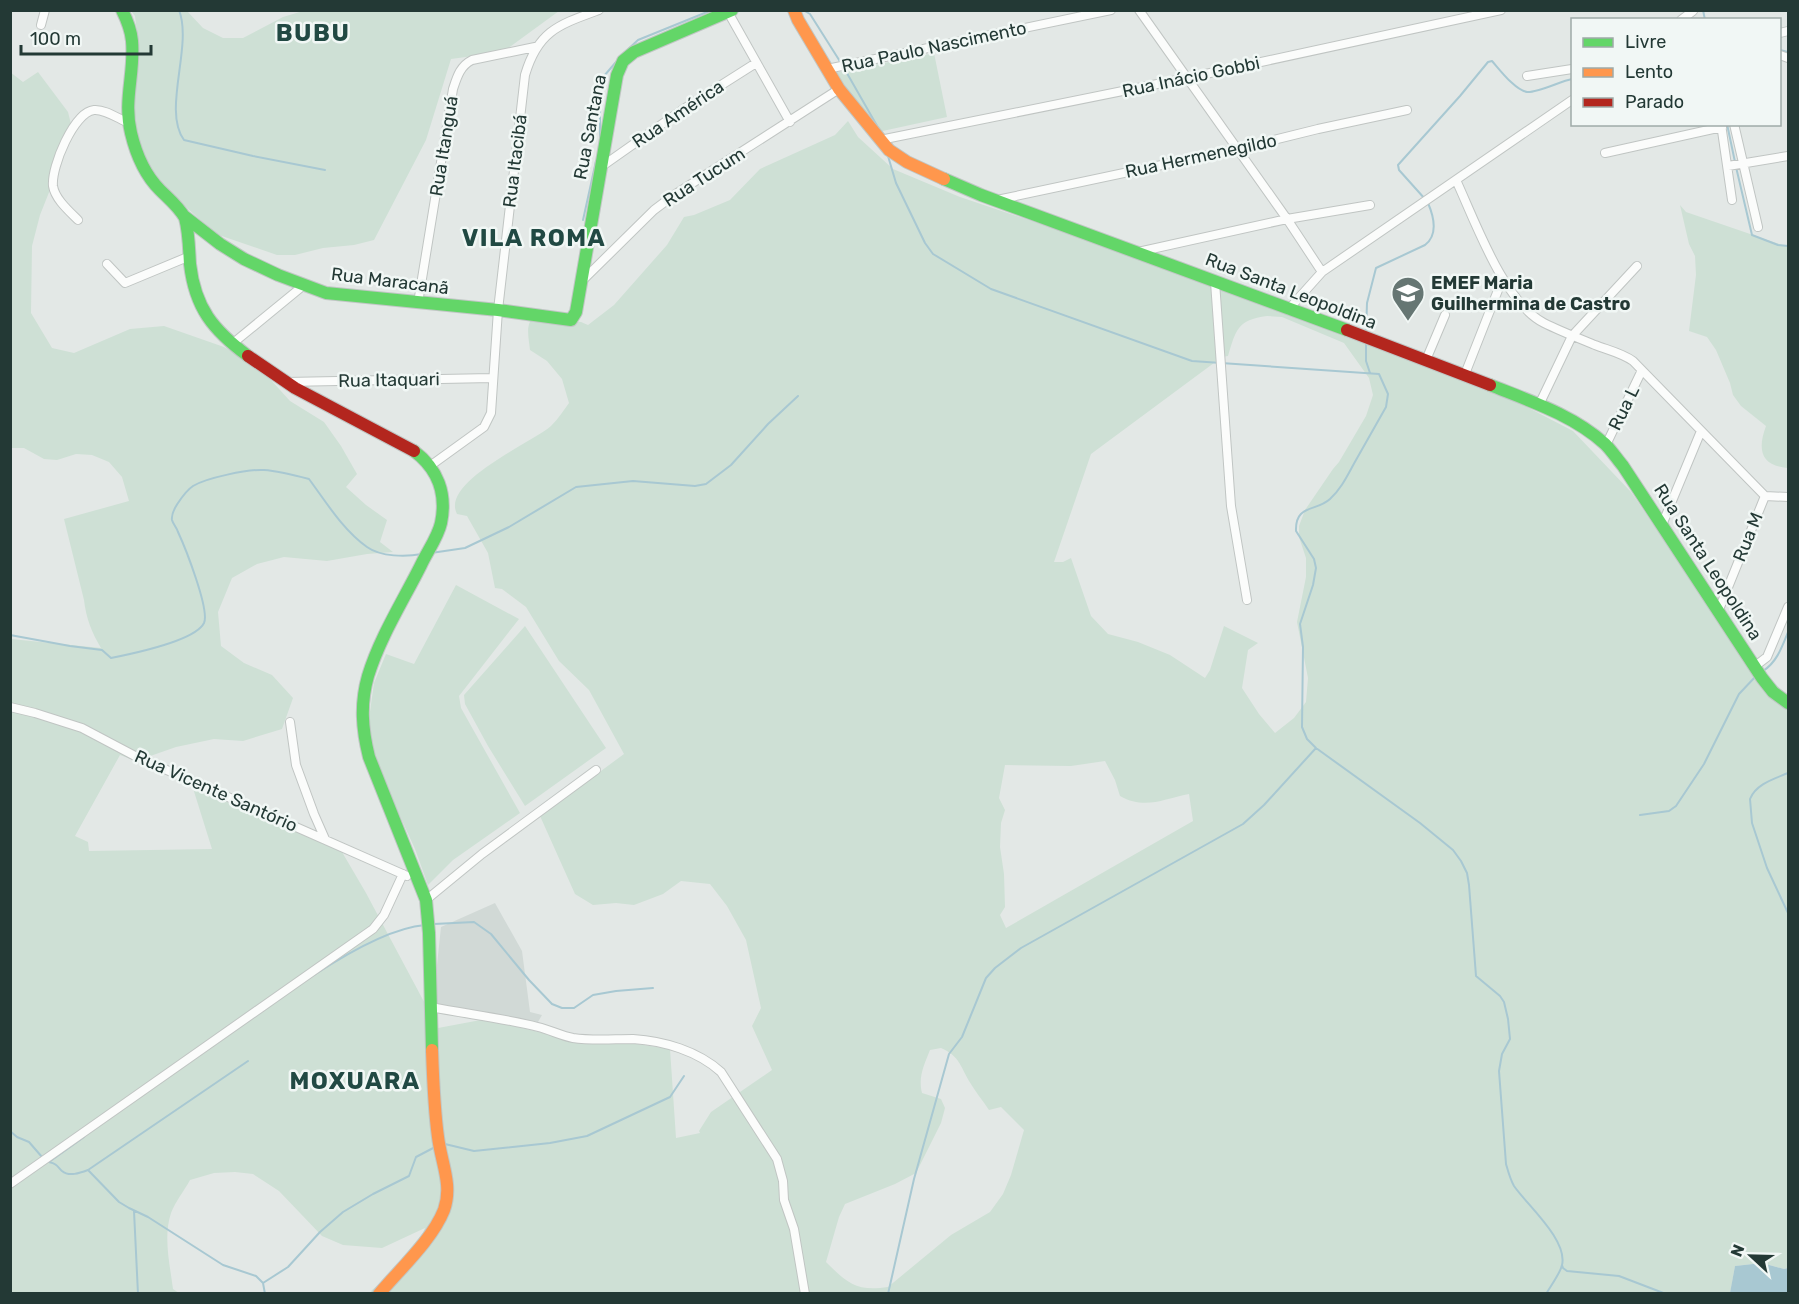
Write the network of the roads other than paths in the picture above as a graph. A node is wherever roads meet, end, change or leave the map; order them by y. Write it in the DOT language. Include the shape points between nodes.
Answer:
graph roads {
  1 [pos="45,10"];
  2 [pos="122,10"];
  3 [pos="599,10"];
  4 [pos="794,10"];
  5 [pos="1110,10"];
  6 [pos="1139,10"];
  7 [pos="1501,10"];
  8 [pos="730,11"];
  9 [pos="1456,15"];
  10 [pos="41,25"];
  11 [pos="535,47"];
  12 [pos="756,63"];
  13 [pos="827,69"];
  14 [pos="1571,69"];
  15 [pos="1527,76"];
  16 [pos="1187,78"];
  17 [pos="839,89"];
  18 [pos="1571,101"];
  19 [pos="1407,110"];
  20 [pos="790,122"];
  21 [pos="129,123"];
  22 [pos="1721,126"];
  23 [pos="1734,126"];
  24 [pos="880,140"];
  25 [pos="1238,149"];
  26 [pos="1605,153"];
  27 [pos="1788,156"];
  28 [pos="1740,164"];
  29 [pos="1728,166"];
  30 [pos="601,167"];
  31 [pos="1456,180"];
  32 [pos="995,200"];
  33 [pos="1732,200"];
  34 [pos="1370,205"];
  35 [pos="184,216"];
  36 [pos="1287,219"];
  37 [pos="78,220"];
  38 [pos="1758,227"];
  39 [pos="1136,252"];
  40 [pos="190,256"];
  41 [pos="107,264"];
  42 [pos="1637,266"];
  43 [pos="1322,272"];
  44 [pos="1502,280"];
  45 [pos="582,281"];
  46 [pos="1215,282"];
  47 [pos="304,285"];
  48 [pos="418,303"];
  49 [pos="498,310"];
  50 [pos="1288,310"];
  51 [pos="1445,315"];
  52 [pos="573,318"];
  53 [pos="1572,336"];
  54 [pos="232,344"];
  55 [pos="1426,360"];
  56 [pos="1642,370"];
  57 [pos="1465,374"];
  58 [pos="492,378"];
  59 [pos="285,382"];
  60 [pos="1539,405"];
  61 [pos="1701,431"];
  62 [pos="1606,445"];
  63 [pos="430,466"];
  64 [pos="1765,496"];
  65 [pos="1788,497"];
  66 [pos="1662,525"];
  67 [pos="1247,600"];
  68 [pos="1788,607"];
  69 [pos="1718,612"];
  70 [pos="1754,667"];
  71 [pos="1788,703"];
  72 [pos="10,707"];
  73 [pos="290,722"];
  74 [pos="596,770"];
  75 [pos="325,839"];
  76 [pos="403,874"];
  77 [pos="419,880"];
  78 [pos="426,900"];
  79 [pos="431,1007"];
  80 [pos="10,1184"];
  81 [pos="379,1293"];
  82 [pos="805,1293"];
  1 -- 10 [label="street"];
  2 -- 21 [label="street, Rua Maracanã" via="134,45 127,104"];
  3 -- 11 [label="street, Rua Itacibá" via="562,25"];
  4 -- 13 [label="street, Rua Santa Leopoldina"];
  5 -- 13 [label="street, Rua Paulo Nascimento"];
  6 -- 16 [label="street"];
  7 -- 9 [label="street, Rua Inácio Gobbi"];
  8 -- 12 [label="street"];
  8 -- 30 [label="street, Rua Santana" via="634,52 623,61 617,75"];
  9 -- 16 [label="street, Rua Inácio Gobbi"];
  11 -- 48 [label="street, Rua Itanguá" via="472,60 459,72"];
  11 -- 49 [label="street, Rua Itacibá" via="525,75"];
  12 -- 20 [label="street"];
  12 -- 30 [label="street, Rua América"];
  13 -- 17 [label="street, Rua Santa Leopoldina"];
  14 -- 15 [label="street"];
  16 -- 24 [label="street, Rua Inácio Gobbi"];
  16 -- 25 [label="street"];
  17 -- 20 [label="street, Rua Tucum"];
  17 -- 24 [label="street, Rua Santa Leopoldina"];
  18 -- 31 [label="street"];
  19 -- 25 [label="street, Rua Hermenegildo"];
  20 -- 45 [label="street, Rua Tucum" via="654,210"];
  21 -- 35 [label="street, Rua Maracanã" via="146,172"];
  21 -- 37 [label="street" via="90,110 63,144 53,186 58,198"];
  22 -- 26 [label="street"];
  22 -- 29 [label="street"];
  23 -- 28 [label="street"];
  24 -- 32 [label="street, Rua Santa Leopoldina" via="907,162"];
  25 -- 32 [label="street, Rua Hermenegildo"];
  25 -- 36 [label="street"];
  27 -- 28 [label="street"];
  28 -- 29 [label="street"];
  28 -- 38 [label="street"];
  29 -- 33 [label="street"];
  30 -- 45 [label="street, Rua Santana"];
  31 -- 43 [label="street"];
  31 -- 44 [label="street"];
  32 -- 39 [label="street, Rua Santa Leopoldina"];
  34 -- 36 [label="street"];
  35 -- 40 [label="street"];
  35 -- 47 [label="street, Rua Maracanã" via="249,262"];
  36 -- 39 [label="street"];
  36 -- 43 [label="street"];
  39 -- 46 [label="street, Rua Santa Leopoldina"];
  40 -- 41 [label="street" via="125,283"];
  40 -- 54 [label="street" via="200,304"];
  42 -- 53 [label="street"];
  43 -- 50 [label="street"];
  44 -- 53 [label="street" via="1532,316"];
  44 -- 57 [label="street"];
  45 -- 52 [label="street, Rua Santana"];
  46 -- 50 [label="street, Rua Santa Leopoldina"];
  46 -- 67 [label="street" via="1231,506"];
  47 -- 48 [label="street, Rua Maracanã" via="326,293"];
  47 -- 54 [label="street"];
  48 -- 49 [label="street, Rua Maracanã"];
  49 -- 52 [label="street, Rua Maracanã"];
  49 -- 58 [label="street, Rua Itacibá"];
  50 -- 55 [label="street, Rua Santa Leopoldina"];
  51 -- 55 [label="street"];
  53 -- 56 [label="street" via="1628,358"];
  53 -- 60 [label="street"];
  54 -- 59 [label="street"];
  55 -- 57 [label="street, Rua Santa Leopoldina"];
  56 -- 61 [label="street"];
  56 -- 62 [label="street, Rua L"];
  57 -- 60 [label="street, Rua Santa Leopoldina"];
  58 -- 59 [label="street, Rua Itaquari"];
  58 -- 63 [label="street, Rua Itacibá" via="489,421"];
  59 -- 63 [label="street" via="397,440"];
  60 -- 62 [label="street, Rua Santa Leopoldina"];
  61 -- 64 [label="street"];
  61 -- 66 [label="street"];
  62 -- 66 [label="street, Rua Santa Leopoldina"];
  63 -- 77 [label="street" via="442,492 440,528 379,647 361,712 369,757"];
  64 -- 65 [label="street"];
  64 -- 69 [label="street, Rua M"];
  66 -- 69 [label="street, Rua Santa Leopoldina"];
  68 -- 70 [label="street" via="1767,657"];
  69 -- 70 [label="street, Rua Santa Leopoldina"];
  70 -- 71 [label="street, Rua Santa Leopoldina" via="1773,692"];
  72 -- 75 [label="street, Rua Vicente Santório" via="82,728 135,756"];
  73 -- 75 [label="street" via="296,765"];
  74 -- 78 [label="street"];
  75 -- 76 [label="street, Rua Vicente Santório"];
  76 -- 77 [label="street, Rua Vicente Santório"];
  76 -- 80 [label="street" via="373,929"];
  77 -- 78 [label="street"];
  78 -- 79 [label="street"];
  79 -- 81 [label="street" via="433,1094 448,1192 435,1227"];
  79 -- 82 [label="street" via="589,1040 656,1042 711,1063 721,1072 777,1159"];
}
